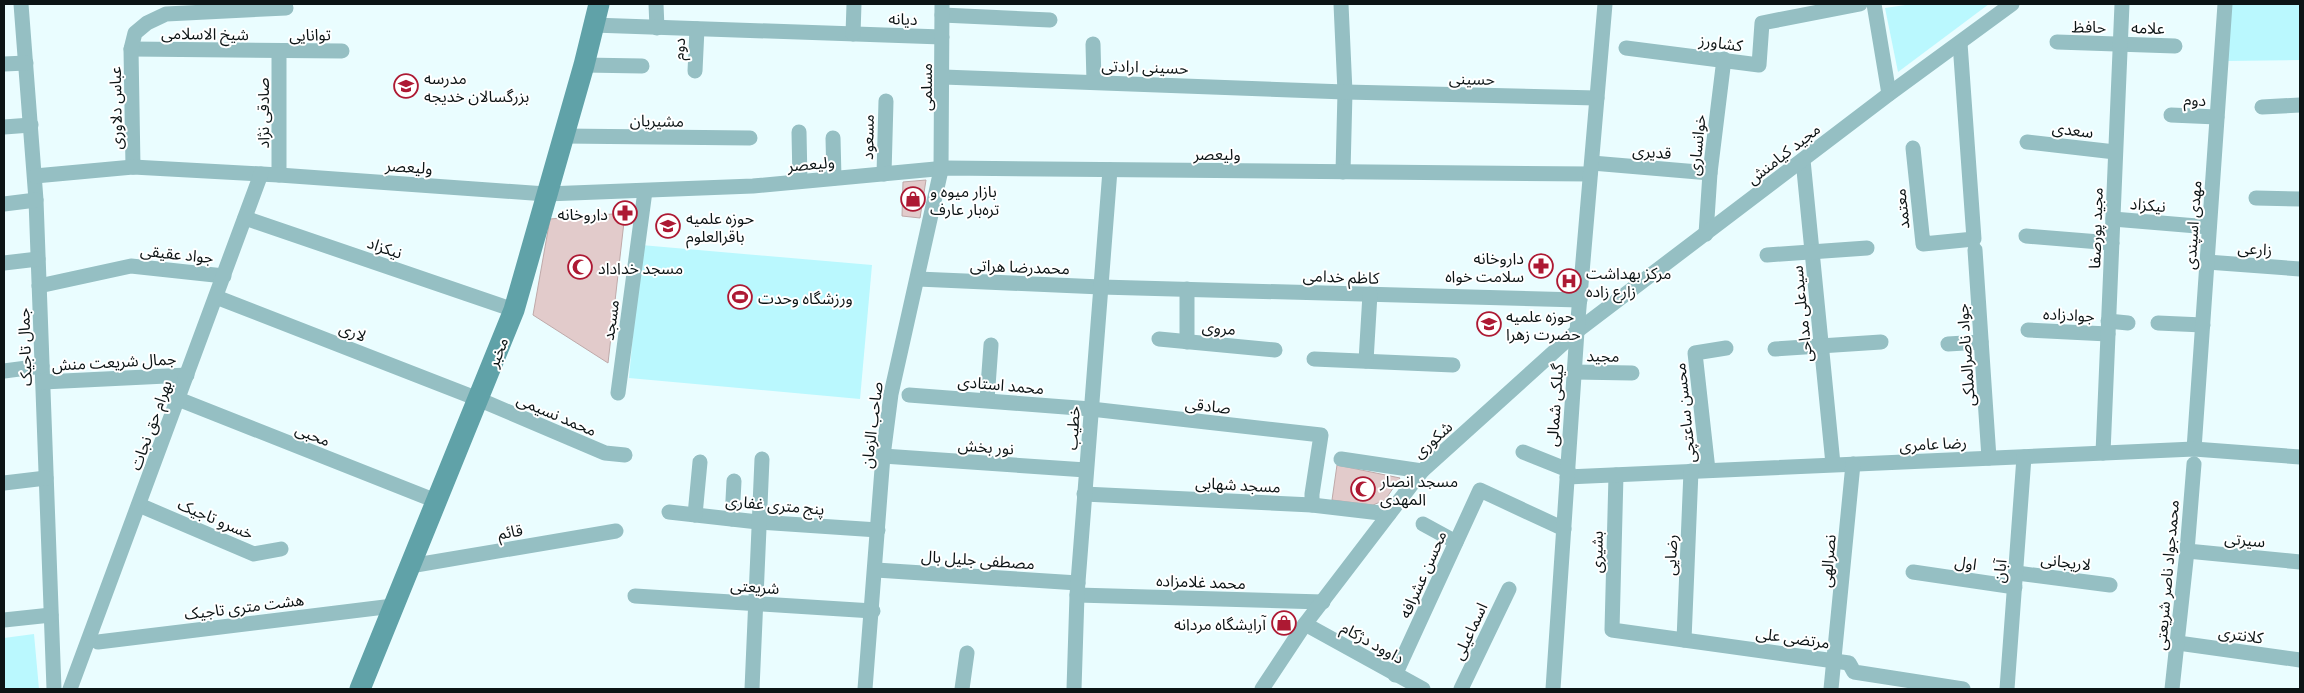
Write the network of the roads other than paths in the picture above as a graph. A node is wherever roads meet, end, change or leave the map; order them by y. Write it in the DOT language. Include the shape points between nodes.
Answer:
graph roads {
  1 [pos="21,4"];
  2 [pos="599,4"];
  3 [pos="656,4"];
  4 [pos="854,4"];
  5 [pos="1341,4"];
  6 [pos="1605,4"];
  7 [pos="1860,4"];
  8 [pos="1874,4"];
  9 [pos="2012,4"];
  10 [pos="2122,4"];
  11 [pos="2225,4"];
  12 [pos="286,8"];
  13 [pos="942,9"];
  14 [pos="1050,20"];
  15 [pos="594,25"];
  16 [pos="657,28"];
  17 [pos="697,29"];
  18 [pos="853,34"];
  19 [pos="942,37"];
  20 [pos="2056,42"];
  21 [pos="1960,43"];
  22 [pos="1093,44"];
  23 [pos="2120,44"];
  24 [pos="2174,46"];
  25 [pos="1626,48"];
  26 [pos="131,49"];
  27 [pos="342,51"];
  28 [pos="279,52"];
  29 [pos="1724,59"];
  30 [pos="26,63"];
  31 [pos="4,64"];
  32 [pos="584,64"];
  33 [pos="642,66"];
  34 [pos="694,72"];
  35 [pos="943,76"];
  36 [pos="1094,82"];
  37 [pos="1345,92"];
  38 [pos="1889,94"];
  39 [pos="1597,98"];
  40 [pos="886,100"];
  41 [pos="2300,105"];
  42 [pos="2262,107"];
  43 [pos="2171,115"];
  44 [pos="2217,118"];
  45 [pos="31,125"];
  46 [pos="4,127"];
  47 [pos="799,132"];
  48 [pos="563,136"];
  49 [pos="750,138"];
  50 [pos="833,138"];
  51 [pos="2027,142"];
  52 [pos="1913,148"];
  53 [pos="2115,152"];
  54 [pos="1803,160"];
  55 [pos="133,167"];
  56 [pos="1591,169"];
  57 [pos="941,170"];
  58 [pos="1110,170"];
  59 [pos="1343,172"];
  60 [pos="1710,173"];
  61 [pos="261,174"];
  62 [pos="884,174"];
  63 [pos="279,175"];
  64 [pos="35,176"];
  65 [pos="834,178"];
  66 [pos="800,181"];
  67 [pos="645,192"];
  68 [pos="546,194"];
  69 [pos="2256,198"];
  70 [pos="36,200"];
  71 [pos="2300,200"];
  72 [pos="4,204"];
  73 [pos="245,218"];
  74 [pos="2113,219"];
  75 [pos="2210,227"];
  76 [pos="1706,234"];
  77 [pos="2026,236"];
  78 [pos="2112,243"];
  79 [pos="1974,244"];
  80 [pos="1867,248"];
  81 [pos="1812,253"];
  82 [pos="1767,255"];
  83 [pos="38,259"];
  84 [pos="4,262"];
  85 [pos="2207,262"];
  86 [pos="2300,269"];
  87 [pos="224,276"];
  88 [pos="918,279"];
  89 [pos="39,286"];
  90 [pos="1100,287"];
  91 [pos="1187,289"];
  92 [pos="1370,294"];
  93 [pos="216,296"];
  94 [pos="1580,300"];
  95 [pos="514,310"];
  96 [pos="2128,323"];
  97 [pos="2158,323"];
  98 [pos="2203,325"];
  99 [pos="2108,328"];
  100 [pos="2028,330"];
  101 [pos="1577,331"];
  102 [pos="1159,339"];
  103 [pos="1187,342"];
  104 [pos="1881,342"];
  105 [pos="1981,342"];
  106 [pos="1948,344"];
  107 [pos="991,345"];
  108 [pos="1822,346"];
  109 [pos="1726,348"];
  110 [pos="1775,349"];
  111 [pos="1274,350"];
  112 [pos="1314,359"];
  113 [pos="1366,361"];
  114 [pos="1453,365"];
  115 [pos="42,366"];
  116 [pos="4,371"];
  117 [pos="1574,372"];
  118 [pos="1632,373"];
  119 [pos="187,375"];
  120 [pos="43,382"];
  121 [pos="618,393"];
  122 [pos="909,395"];
  123 [pos="178,399"];
  124 [pos="478,399"];
  125 [pos="987,400"];
  126 [pos="1091,409"];
  127 [pos="1524,452"];
  128 [pos="2103,453"];
  129 [pos="625,455"];
  130 [pos="883,456"];
  131 [pos="2024,457"];
  132 [pos="2194,457"];
  133 [pos="2300,457"];
  134 [pos="1989,458"];
  135 [pos="762,459"];
  136 [pos="1342,459"];
  137 [pos="700,462"];
  138 [pos="1833,464"];
  139 [pos="1853,464"];
  140 [pos="1086,470"];
  141 [pos="1708,470"];
  142 [pos="1422,471"];
  143 [pos="1691,471"];
  144 [pos="1567,474"];
  145 [pos="1616,475"];
  146 [pos="46,478"];
  147 [pos="734,481"];
  148 [pos="4,483"];
  149 [pos="1084,494"];
  150 [pos="436,501"];
  151 [pos="139,505"];
  152 [pos="1312,505"];
  153 [pos="669,512"];
  154 [pos="1389,514"];
  155 [pos="695,515"];
  156 [pos="732,519"];
  157 [pos="758,522"];
  158 [pos="1423,524"];
  159 [pos="1564,529"];
  160 [pos="878,530"];
  161 [pos="616,531"];
  162 [pos="1456,542"];
  163 [pos="281,548"];
  164 [pos="2187,551"];
  165 [pos="2300,562"];
  166 [pos="410,566"];
  167 [pos="876,570"];
  168 [pos="1913,572"];
  169 [pos="2016,580"];
  170 [pos="2110,585"];
  171 [pos="1078,589"];
  172 [pos="1509,589"];
  173 [pos="635,596"];
  174 [pos="1323,602"];
  175 [pos="754,604"];
  176 [pos="393,606"];
  177 [pos="873,611"];
  178 [pos="51,615"];
  179 [pos="4,620"];
  180 [pos="1305,624"];
  181 [pos="1612,630"];
  182 [pos="1684,640"];
  183 [pos="98,642"];
  184 [pos="2178,643"];
  185 [pos="967,653"];
  186 [pos="2300,660"];
  187 [pos="1836,661"];
  188 [pos="1395,675"];
  189 [pos="54,689"];
  190 [pos="70,689"];
  191 [pos="360,689"];
  192 [pos="752,689"];
  193 [pos="865,689"];
  194 [pos="962,689"];
  195 [pos="1074,689"];
  196 [pos="1262,689"];
  197 [pos="1423,689"];
  198 [pos="1461,689"];
  199 [pos="1553,689"];
  200 [pos="1831,689"];
  201 [pos="1963,689"];
  202 [pos="2007,689"];
  203 [pos="2172,689"];
  1 -- 30 [label="street, جمال تاجیک"];
  2 -- 15 [label="main road, مخبر"];
  3 -- 16 [label="street"];
  4 -- 18 [label="street"];
  5 -- 37 [label="street"];
  6 -- 39 [label="street, گيلکی شمالی"];
  7 -- 29 [label="street, کشاورز" via="1762,23 1759,65"];
  8 -- 38 [label="street"];
  9 -- 21 [label="street, مجید کیامنش"];
  10 -- 23 [label="street, مجید پورصفا"];
  11 -- 44 [label="street, مهدی اسپندی"];
  12 -- 26 [label="street" via="166,14 135,33"];
  13 -- 14 [label="street"];
  13 -- 19 [label="street, مسلمی"];
  15 -- 16 [label="street, دیانه"];
  15 -- 32 [label="main road, مخبر"];
  16 -- 17 [label="street, دیانه"];
  17 -- 18 [label="street, دیانه"];
  17 -- 34 [label="street, دوم"];
  18 -- 19 [label="street, دیانه"];
  19 -- 35 [label="street, مسلمی"];
  20 -- 23 [label="street, حافظ"];
  21 -- 38 [label="street, مجید کیامنش"];
  21 -- 79 [label="street, جواد ناصرالملکی"];
  22 -- 36 [label="street"];
  23 -- 24 [label="street, علامه"];
  23 -- 53 [label="street, مجید پورصفا"];
  25 -- 29 [label="street, کشاورز"];
  26 -- 28 [label="street, شیخ الاسلامی"];
  26 -- 55 [label="street, عباس دلاوری"];
  27 -- 28 [label="street, توانایی"];
  28 -- 63 [label="street, صادقی نژاد"];
  29 -- 60 [label="street, خوانساری"];
  30 -- 31 [label="street"];
  30 -- 45 [label="street, جمال تاجیک"];
  32 -- 33 [label="street"];
  32 -- 48 [label="main road, مخبر"];
  35 -- 36 [label="street, حسینی ارادتی"];
  35 -- 57 [label="street, مسلمی"];
  36 -- 37 [label="street, حسینی ارادتی"];
  37 -- 39 [label="street, حسینی"];
  37 -- 59 [label="street"];
  38 -- 54 [label="street, مجید کیامنش"];
  39 -- 56 [label="street, گيلکی شمالی"];
  40 -- 62 [label="street, مسعود"];
  41 -- 42 [label="street"];
  43 -- 44 [label="street, دوم"];
  44 -- 75 [label="street, مهدی اسپندی"];
  45 -- 46 [label="street"];
  45 -- 64 [label="street, جمال تاجیک"];
  47 -- 66 [label="street"];
  48 -- 49 [label="street, مشیریان"];
  48 -- 68 [label="main road, مخبر"];
  50 -- 65 [label="street"];
  51 -- 53 [label="street, سعدی"];
  52 -- 79 [label="street, معتمد" via="1923,244"];
  53 -- 74 [label="street, مجید پورصفا"];
  54 -- 76 [label="street, مجید کیامنش"];
  54 -- 81 [label="street, سیدعلی مداحی"];
  55 -- 61 [label="street, ولیعصر"];
  55 -- 64 [label="street, ولیعصر"];
  56 -- 59 [label="street, ولیعصر"];
  56 -- 60 [label="street, قدیری"];
  56 -- 94 [label="street, گيلکی شمالی"];
  57 -- 58 [label="street, ولیعصر"];
  57 -- 62 [label="street, ولیعصر"];
  57 -- 88 [label="street, صاحب الزمان"];
  58 -- 59 [label="street, ولیعصر"];
  58 -- 90 [label="street, خطیب"];
  60 -- 76 [label="street, خوانساری"];
  61 -- 63 [label="street, ولیعصر"];
  61 -- 73 [label="street, بهرام حق نجات"];
  62 -- 65 [label="street, ولیعصر"];
  63 -- 68 [label="street, ولیعصر"];
  64 -- 70 [label="street, جمال تاجیک"];
  65 -- 66 [label="street, ولیعصر"];
  66 -- 67 [label="street, ولیعصر"];
  67 -- 68 [label="street, ولیعصر"];
  67 -- 121 [label="street, مسجد"];
  68 -- 95 [label="main road, مخبر"];
  69 -- 71 [label="street"];
  70 -- 72 [label="street"];
  70 -- 83 [label="street, جمال تاجیک"];
  73 -- 87 [label="street, بهرام حق نجات"];
  73 -- 95 [label="street, نیکزاد"];
  74 -- 75 [label="street, نیکزاد"];
  74 -- 78 [label="street, مجید پورصفا"];
  75 -- 85 [label="street, مهدی اسپندی"];
  76 -- 101 [label="street, مجید کیامنش"];
  77 -- 78 [label="street"];
  78 -- 99 [label="street, مجید پورصفا"];
  79 -- 105 [label="street, جواد ناصرالملکی"];
  80 -- 81 [label="street"];
  81 -- 82 [label="street"];
  81 -- 108 [label="street, سیدعلی مداحی"];
  83 -- 84 [label="street"];
  83 -- 89 [label="street, جمال تاجیک"];
  85 -- 86 [label="street, زارعی"];
  85 -- 98 [label="street, مهدی اسپندی"];
  87 -- 89 [label="street, جواد عقیقی" via="131,266"];
  87 -- 93 [label="street, بهرام حق نجات"];
  88 -- 90 [label="street, محمدرضا هراتی"];
  88 -- 130 [label="street, صاحب الزمان" via="891,394"];
  89 -- 115 [label="street, جمال تاجیک"];
  90 -- 91 [label="street, کاظم خدامی"];
  90 -- 126 [label="street, خطیب"];
  91 -- 92 [label="street, کاظم خدامی"];
  91 -- 103 [label="street"];
  92 -- 94 [label="street, کاظم خدامی"];
  92 -- 113 [label="street"];
  93 -- 119 [label="street, بهرام حق نجات"];
  93 -- 124 [label="street, لاری"];
  94 -- 101 [label="street, گيلکی شمالی"];
  95 -- 124 [label="main road, مخبر"];
  96 -- 99 [label="street, جوادزاده"];
  97 -- 98 [label="street"];
  98 -- 132 [label="street, مهدی اسپندی"];
  99 -- 100 [label="street, جوادزاده"];
  99 -- 128 [label="street, مجید پورصفا"];
  101 -- 117 [label="street, گيلکی شمالی"];
  101 -- 142 [label="street, شکوری"];
  102 -- 103 [label="street, مروی"];
  103 -- 111 [label="street, مروی"];
  104 -- 108 [label="street"];
  105 -- 106 [label="street"];
  105 -- 134 [label="street, جواد ناصرالملکی"];
  107 -- 125 [label="street"];
  108 -- 110 [label="street"];
  108 -- 138 [label="street, سیدعلی مداحی"];
  109 -- 141 [label="street, محسن ساعتچی" via="1695,353"];
  112 -- 113 [label="street"];
  113 -- 114 [label="street"];
  115 -- 116 [label="street"];
  115 -- 120 [label="street, جمال تاجیک"];
  117 -- 118 [label="street, مجید"];
  117 -- 144 [label="street, گيلکی شمالی"];
  119 -- 120 [label="street, جمال شریعت منش"];
  119 -- 123 [label="street, بهرام حق نجات"];
  120 -- 146 [label="street, جمال تاجیک"];
  122 -- 125 [label="street, محمد استادی"];
  123 -- 150 [label="street, محبی"];
  123 -- 151 [label="street, بهرام حق نجات"];
  124 -- 129 [label="street, محمد نسیمی" via="605,453"];
  124 -- 150 [label="main road, مخبر"];
  125 -- 126 [label="street, محمد استادی"];
  126 -- 140 [label="street, خطیب"];
  126 -- 152 [label="street, صادقی" via="1320,435"];
  127 -- 144 [label="street"];
  128 -- 131 [label="street, رضا عامری"];
  128 -- 132 [label="street, رضا عامری"];
  130 -- 140 [label="street, نور بخش"];
  130 -- 160 [label="street, صاحب الزمان"];
  131 -- 134 [label="street, رضا عامری"];
  131 -- 169 [label="street, آبان"];
  132 -- 133 [label="street, رضا عامری"];
  132 -- 164 [label="street, محمدجواد ناصر شریعتی"];
  134 -- 139 [label="street, رضا عامری"];
  135 -- 157 [label="street"];
  136 -- 142 [label="street"];
  137 -- 155 [label="street"];
  138 -- 139 [label="street, رضا عامری"];
  138 -- 141 [label="street, رضا عامری"];
  139 -- 187 [label="street, نصرالهی"];
  140 -- 149 [label="street, خطیب"];
  141 -- 143 [label="street, رضا عامری"];
  142 -- 154 [label="street, شکوری"];
  143 -- 145 [label="street, رضا عامری"];
  143 -- 182 [label="street, رضایی"];
  144 -- 145 [label="street, رضا عامری"];
  144 -- 159 [label="street, گيلکی شمالی"];
  145 -- 181 [label="street, بشیری"];
  146 -- 148 [label="street"];
  146 -- 178 [label="street, جمال تاجیک"];
  147 -- 156 [label="street"];
  149 -- 152 [label="street, مسجد شهابی"];
  149 -- 171 [label="street, خطیب"];
  150 -- 166 [label="main road, مخبر"];
  151 -- 163 [label="street, خسرو تاجیک" via="254,554"];
  151 -- 190 [label="street, بهرام حق نجات"];
  152 -- 154 [label="street, مسجد شهابی"];
  153 -- 155 [label="street, پنج متری غفاری"];
  154 -- 174 [label="street, شکوری"];
  155 -- 156 [label="street, پنج متری غفاری"];
  156 -- 157 [label="street, پنج متری غفاری"];
  157 -- 160 [label="street, پنج متری غفاری"];
  157 -- 175 [label="street"];
  158 -- 162 [label="street"];
  159 -- 162 [label="street, محسن عشرافه" via="1480,490"];
  159 -- 199 [label="street, گيلکی شمالی"];
  160 -- 167 [label="street, صاحب الزمان"];
  161 -- 166 [label="street, قائم"];
  162 -- 188 [label="street, محسن عشرافه"];
  164 -- 165 [label="street, سیرتی"];
  164 -- 184 [label="street, محمدجواد ناصر شریعتی"];
  166 -- 176 [label="main road, مخبر"];
  167 -- 171 [label="street, مصطفی جلیل بال"];
  167 -- 177 [label="street, صاحب الزمان"];
  168 -- 169 [label="street, اول"];
  169 -- 170 [label="street, لاریجانی"];
  169 -- 202 [label="street, آبان"];
  171 -- 174 [label="street, محمد غلامزاده"];
  171 -- 195 [label="street, خطیب"];
  172 -- 198 [label="street, اسماعیلی"];
  173 -- 175 [label="street, شریعتی"];
  174 -- 180 [label="street, شکوری"];
  175 -- 177 [label="street, شریعتی"];
  175 -- 192 [label="street"];
  176 -- 183 [label="street, هشت متری تاجیک"];
  176 -- 191 [label="main road, مخبر"];
  177 -- 193 [label="street, صاحب الزمان"];
  178 -- 179 [label="street"];
  178 -- 189 [label="street, جمال تاجیک"];
  180 -- 188 [label="street, داوود دژکام"];
  180 -- 196 [label="street, شکوری"];
  181 -- 182 [label="street, مرتضی علی"];
  182 -- 187 [label="street, مرتضی علی"];
  184 -- 186 [label="street, کلانتری"];
  184 -- 203 [label="street, محمدجواد ناصر شریعتی"];
  185 -- 194 [label="street"];
  187 -- 200 [label="street, نصرالهی"];
  187 -- 201 [label="street, مرتضی علی" via="1849,663 1854,672"];
  188 -- 197 [label="street, داوود دژکام"];
}
